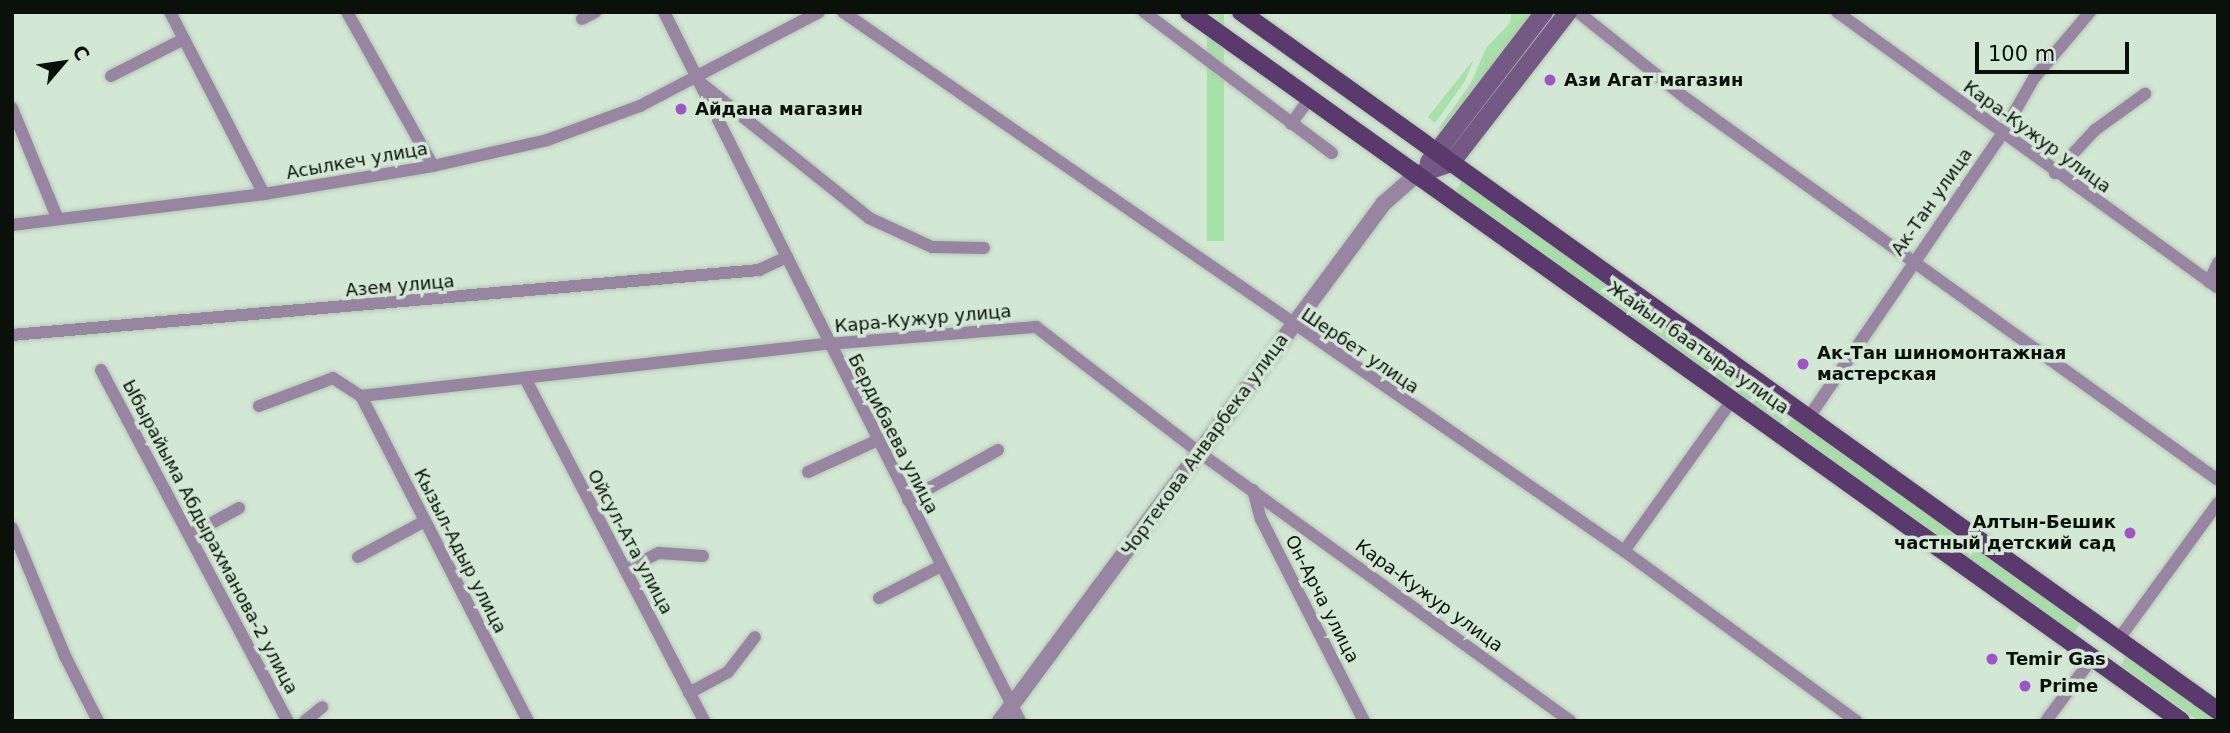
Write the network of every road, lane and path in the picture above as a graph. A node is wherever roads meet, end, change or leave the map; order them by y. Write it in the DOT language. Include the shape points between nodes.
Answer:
graph roads {
  1 [pos="170,12"];
  2 [pos="347,12"];
  3 [pos="595,12"];
  4 [pos="664,12"];
  5 [pos="819,12"];
  6 [pos="843,12"];
  7 [pos="1144,12"];
  8 [pos="1189,12"];
  9 [pos="1545,12"];
  10 [pos="1568,12"];
  11 [pos="1578,12"];
  12 [pos="1837,12"];
  13 [pos="2090,12"];
  14 [pos="1251,15"];
  15 [pos="582,19"];
  16 [pos="184,39"];
  17 [pos="111,76"];
  18 [pos="694,77"];
  19 [pos="2145,94"];
  20 [pos="1308,101"];
  21 [pos="12,108"];
  22 [pos="1291,124"];
  23 [pos="2001,134"];
  24 [pos="1332,153"];
  25 [pos="1444,159"];
  26 [pos="433,166"];
  27 [pos="2055,173"];
  28 [pos="1416,175"];
  29 [pos="264,194"];
  30 [pos="57,217"];
  31 [pos="12,225"];
  32 [pos="984,248"];
  33 [pos="787,257"];
  34 [pos="1913,259"];
  35 [pos="2218,263"];
  36 [pos="2213,285"];
  37 [pos="1292,326"];
  38 [pos="12,335"];
  39 [pos="828,344"];
  40 [pos="101,370"];
  41 [pos="526,380"];
  42 [pos="361,396"];
  43 [pos="1733,399"];
  44 [pos="259,406"];
  45 [pos="1808,417"];
  46 [pos="876,440"];
  47 [pos="998,450"];
  48 [pos="1200,453"];
  49 [pos="808,472"];
  50 [pos="2218,480"];
  51 [pos="1253,490"];
  52 [pos="908,500"];
  53 [pos="2218,503"];
  54 [pos="239,508"];
  55 [pos="425,521"];
  56 [pos="12,528"];
  57 [pos="190,535"];
  58 [pos="1624,551"];
  59 [pos="703,556"];
  60 [pos="358,557"];
  61 [pos="941,566"];
  62 [pos="625,570"];
  63 [pos="878,598"];
  64 [pos="755,637"];
  65 [pos="2118,640"];
  66 [pos="2093,657"];
  67 [pos="689,693"];
  68 [pos="1012,705"];
  69 [pos="321,707"];
  70 [pos="2218,711"];
  71 [pos="98,721"];
  72 [pos="288,721"];
  73 [pos="305,721"];
  74 [pos="528,721"];
  75 [pos="704,721"];
  76 [pos="1000,721"];
  77 [pos="1020,721"];
  78 [pos="1364,721"];
  79 [pos="1570,721"];
  80 [pos="1856,721"];
  81 [pos="2046,721"];
  82 [pos="2180,721"];
  1 -- 16 [label="street"];
  2 -- 26 [label="street"];
  3 -- 15 [label="street"];
  4 -- 18 [label="street, Бердибаева улица"];
  5 -- 18 [label="street, Асылкеч улица"];
  6 -- 37 [label="street, Шербет улица"];
  7 -- 22 [label="street"];
  8 -- 20 [label="main road, Жайыл баатыра улица"];
  9 -- 25 [label="main road"];
  10 -- 25 [label="main road"];
  11 -- 34 [label="street" via="1688,100"];
  12 -- 23 [label="street, Кара-Кужур улица"];
  13 -- 23 [label="street, Ак-Тан улица" via="2034,78"];
  14 -- 25 [label="main road, Жайыл баатыра улица"];
  16 -- 17 [label="street"];
  16 -- 29 [label="street"];
  18 -- 26 [label="street, Асылкеч улица" via="640,106 547,140"];
  18 -- 32 [label="street" via="869,218 932,247"];
  18 -- 33 [label="street, Бердибаева улица"];
  19 -- 27 [label="street" via="2095,130"];
  20 -- 22 [label="street"];
  20 -- 28 [label="main road, Жайыл баатыра улица"];
  21 -- 30 [label="street"];
  22 -- 24 [label="street"];
  23 -- 27 [label="street, Кара-Кужур улица"];
  23 -- 34 [label="street, Ак-Тан улица"];
  25 -- 28 [label="main road"];
  25 -- 45 [label="main road, Жайыл баатыра улица"];
  26 -- 29 [label="street, Асылкеч улица"];
  27 -- 36 [label="street, Кара-Кужур улица"];
  28 -- 37 [label="street, Чортекова Анварбека улица" via="1384,203"];
  28 -- 43 [label="main road, Жайыл баатыра улица"];
  29 -- 30 [label="street, Асылкеч улица"];
  30 -- 31 [label="street, Асылкеч улица"];
  33 -- 38 [label="street, Азем улица" via="745,271"];
  33 -- 39 [label="street, Бердибаева улица"];
  34 -- 45 [label="street, Ак-Тан улица"];
  34 -- 50 [label="street"];
  35 -- 36 [label="street"];
  37 -- 48 [label="street, Чортекова Анварбека улица"];
  37 -- 58 [label="street, Шербет улица"];
  39 -- 41 [label="street, Кара-Кужур улица"];
  39 -- 46 [label="street, Бердибаева улица"];
  39 -- 48 [label="street, Кара-Кужур улица" via="1036,327"];
  40 -- 57 [label="street, Ыбырайыма Абдырахманова-2 улица"];
  41 -- 42 [label="street, Кара-Кужур улица"];
  41 -- 62 [label="street, Ойсул-Ата улица"];
  42 -- 44 [label="street" via="333,378"];
  42 -- 55 [label="street, Кызыл-Адыр улица"];
  43 -- 58 [label="street"];
  43 -- 66 [label="main road, Жайыл баатыра улица"];
  45 -- 65 [label="main road, Жайыл баатыра улица"];
  46 -- 49 [label="street"];
  46 -- 52 [label="street, Бердибаева улица"];
  47 -- 52 [label="street"];
  48 -- 51 [label="street, Кара-Кужур улица"];
  48 -- 68 [label="street, Чортекова Анварбека улица"];
  51 -- 78 [label="street, Он-Арча улица" via="1261,519"];
  51 -- 79 [label="street, Кара-Кужур улица"];
  52 -- 61 [label="street, Бердибаева улица"];
  53 -- 65 [label="street"];
  54 -- 57 [label="street"];
  55 -- 60 [label="street"];
  55 -- 74 [label="street, Кызыл-Адыр улица"];
  56 -- 71 [label="street" via="65,656"];
  57 -- 72 [label="street, Ыбырайыма Абдырахманова-2 улица"];
  58 -- 80 [label="street, Шербет улица"];
  59 -- 62 [label="street" via="659,552"];
  61 -- 63 [label="street"];
  61 -- 68 [label="street, Бердибаева улица"];
  62 -- 67 [label="street, Ойсул-Ата улица"];
  64 -- 67 [label="street" via="727,671"];
  65 -- 66 [label="main road"];
  65 -- 70 [label="main road, Жайыл баатыра улица"];
  66 -- 81 [label="street"];
  66 -- 82 [label="main road, Жайыл баатыра улица"];
  67 -- 75 [label="street, Ойсул-Ата улица"];
  68 -- 76 [label="street, Чортекова Анварбека улица"];
  68 -- 77 [label="street, Бердибаева улица"];
  69 -- 73 [label="street"];
}
